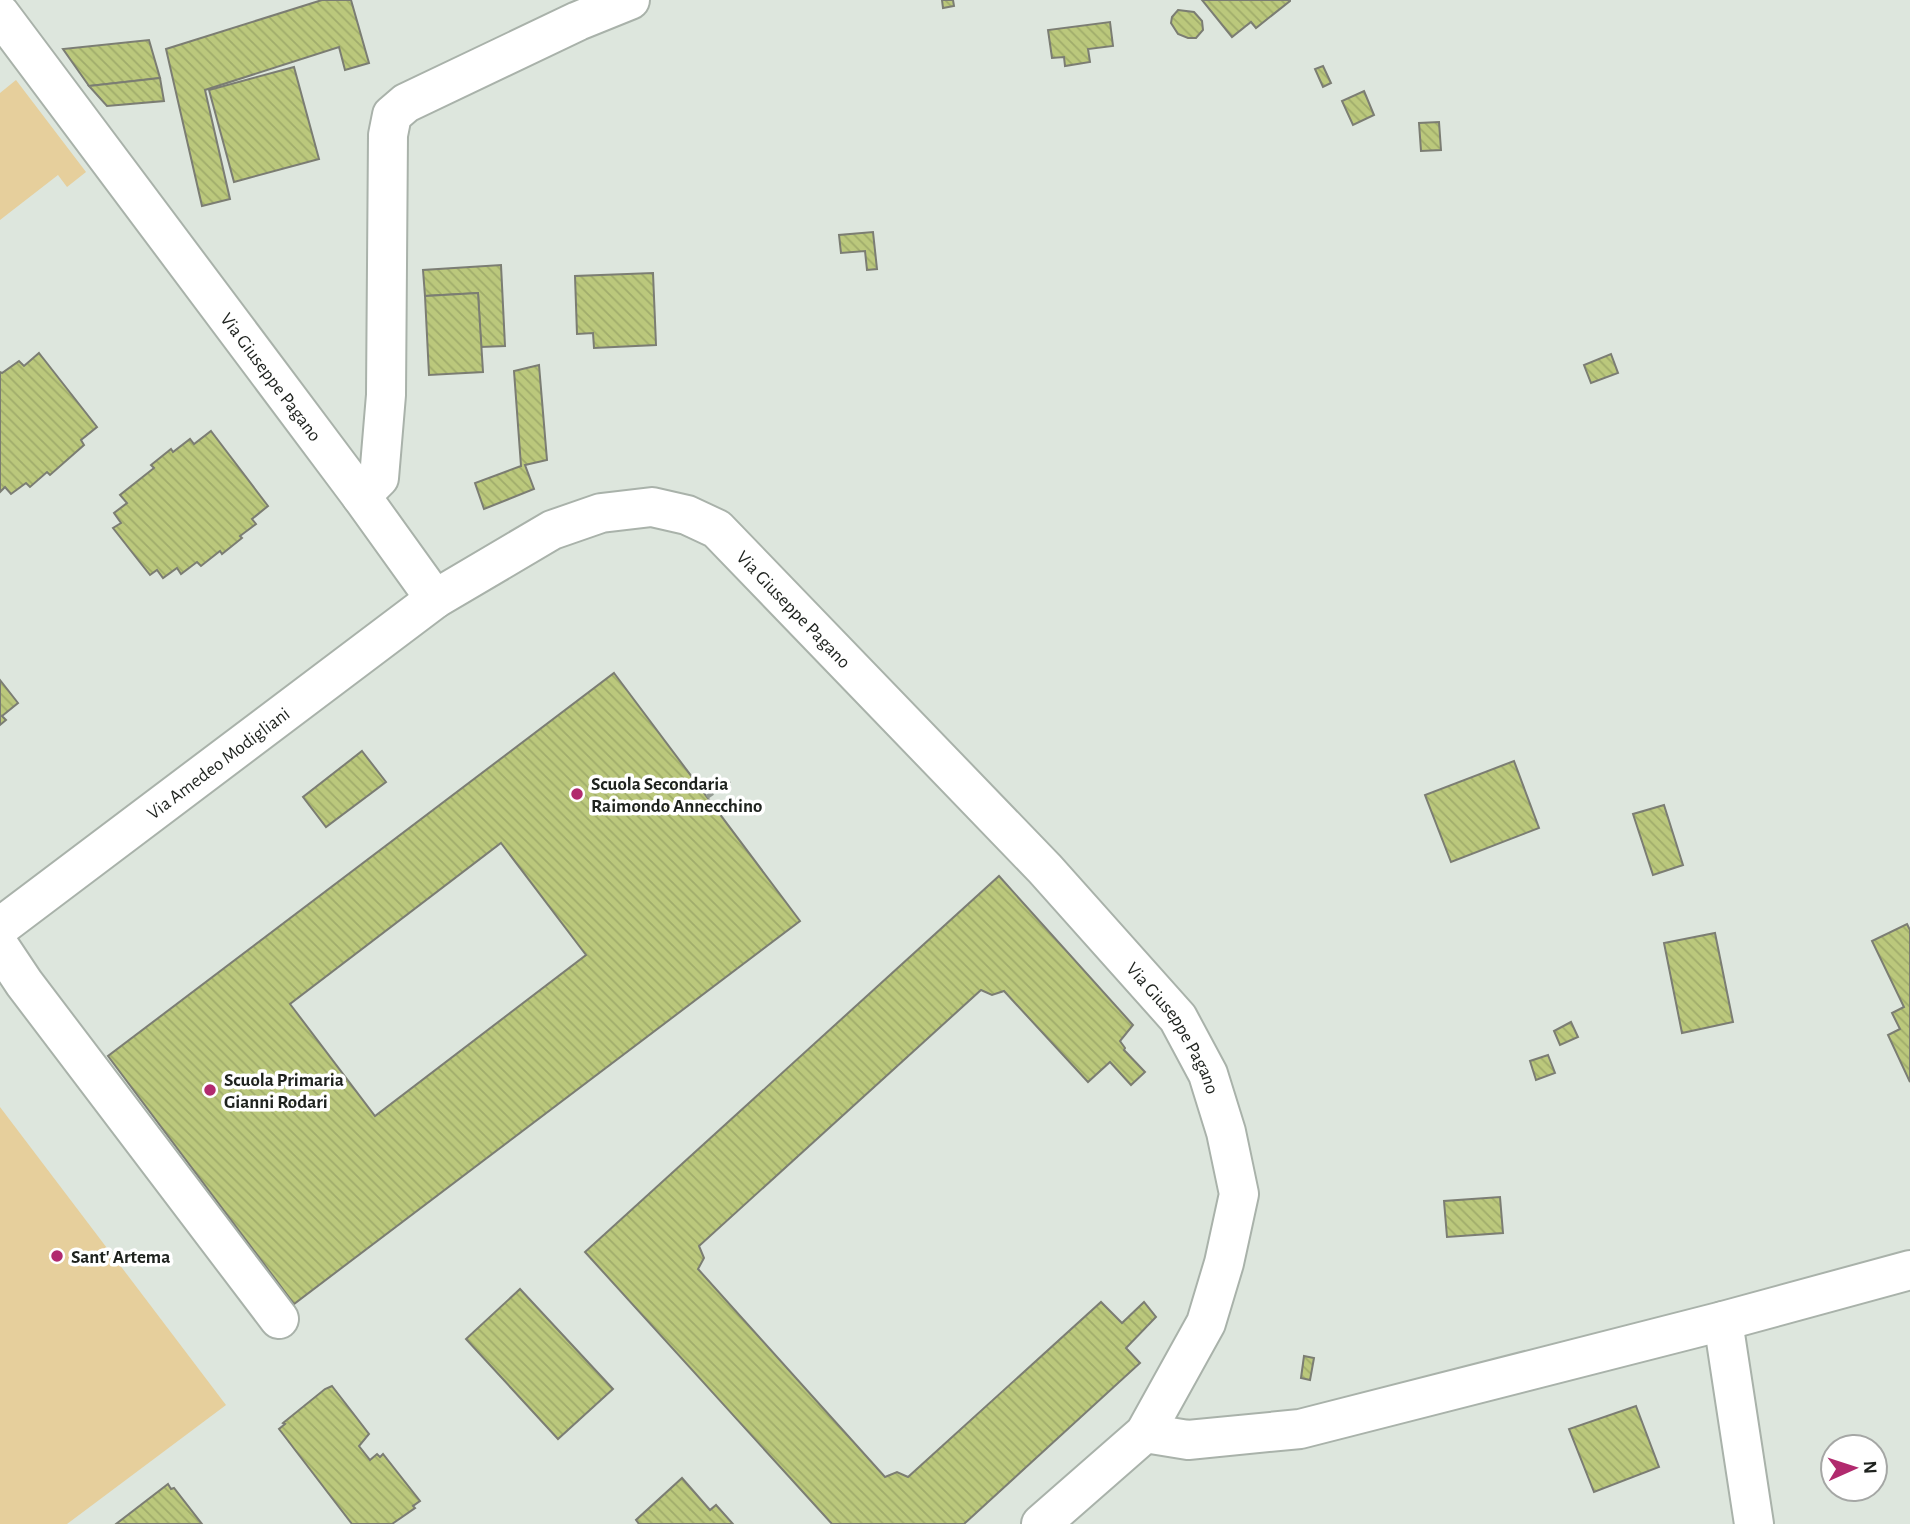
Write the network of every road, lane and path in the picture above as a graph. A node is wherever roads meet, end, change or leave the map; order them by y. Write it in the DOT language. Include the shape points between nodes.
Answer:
graph roads {
  1 [pos="630,0"];
  2 [pos="575,11"];
  3 [pos="0,14"];
  4 [pos="361,496"];
  5 [pos="435,598"];
  6 [pos="732,779"];
  7 [pos="708,797"];
  8 [pos="0,927"];
  9 [pos="0,947"];
  10 [pos="1910,1270"];
  11 [pos="279,1319"];
  12 [pos="1723,1321"];
  13 [pos="1145,1433"];
  14 [pos="1041,1524"];
  15 [pos="1754,1524"];
  1 -- 2 [label="street"];
  2 -- 4 [label="street" via="406,103 392,115 388,135 386,395 379,478"];
  3 -- 4 [label="street, Via Giuseppe Pagano"];
  4 -- 5 [label="street, Via Giuseppe Pagano"];
  5 -- 8 [label="street, Via Amedeo Modigliani"];
  5 -- 13 [label="street, Via Giuseppe Pagano" via="552,530 601,513 652,507 687,515 717,529 1045,869 1178,1018 1208,1074 1239,1194 1206,1322"];
  6 -- 7 [label="path"];
  9 -- 11 [label="street"];
  10 -- 12 [label="street"];
  12 -- 13 [label="street" via="1300,1429 1188,1440"];
  12 -- 15 [label="street"];
  13 -- 14 [label="street, Via Giuseppe Pagano"];
}
